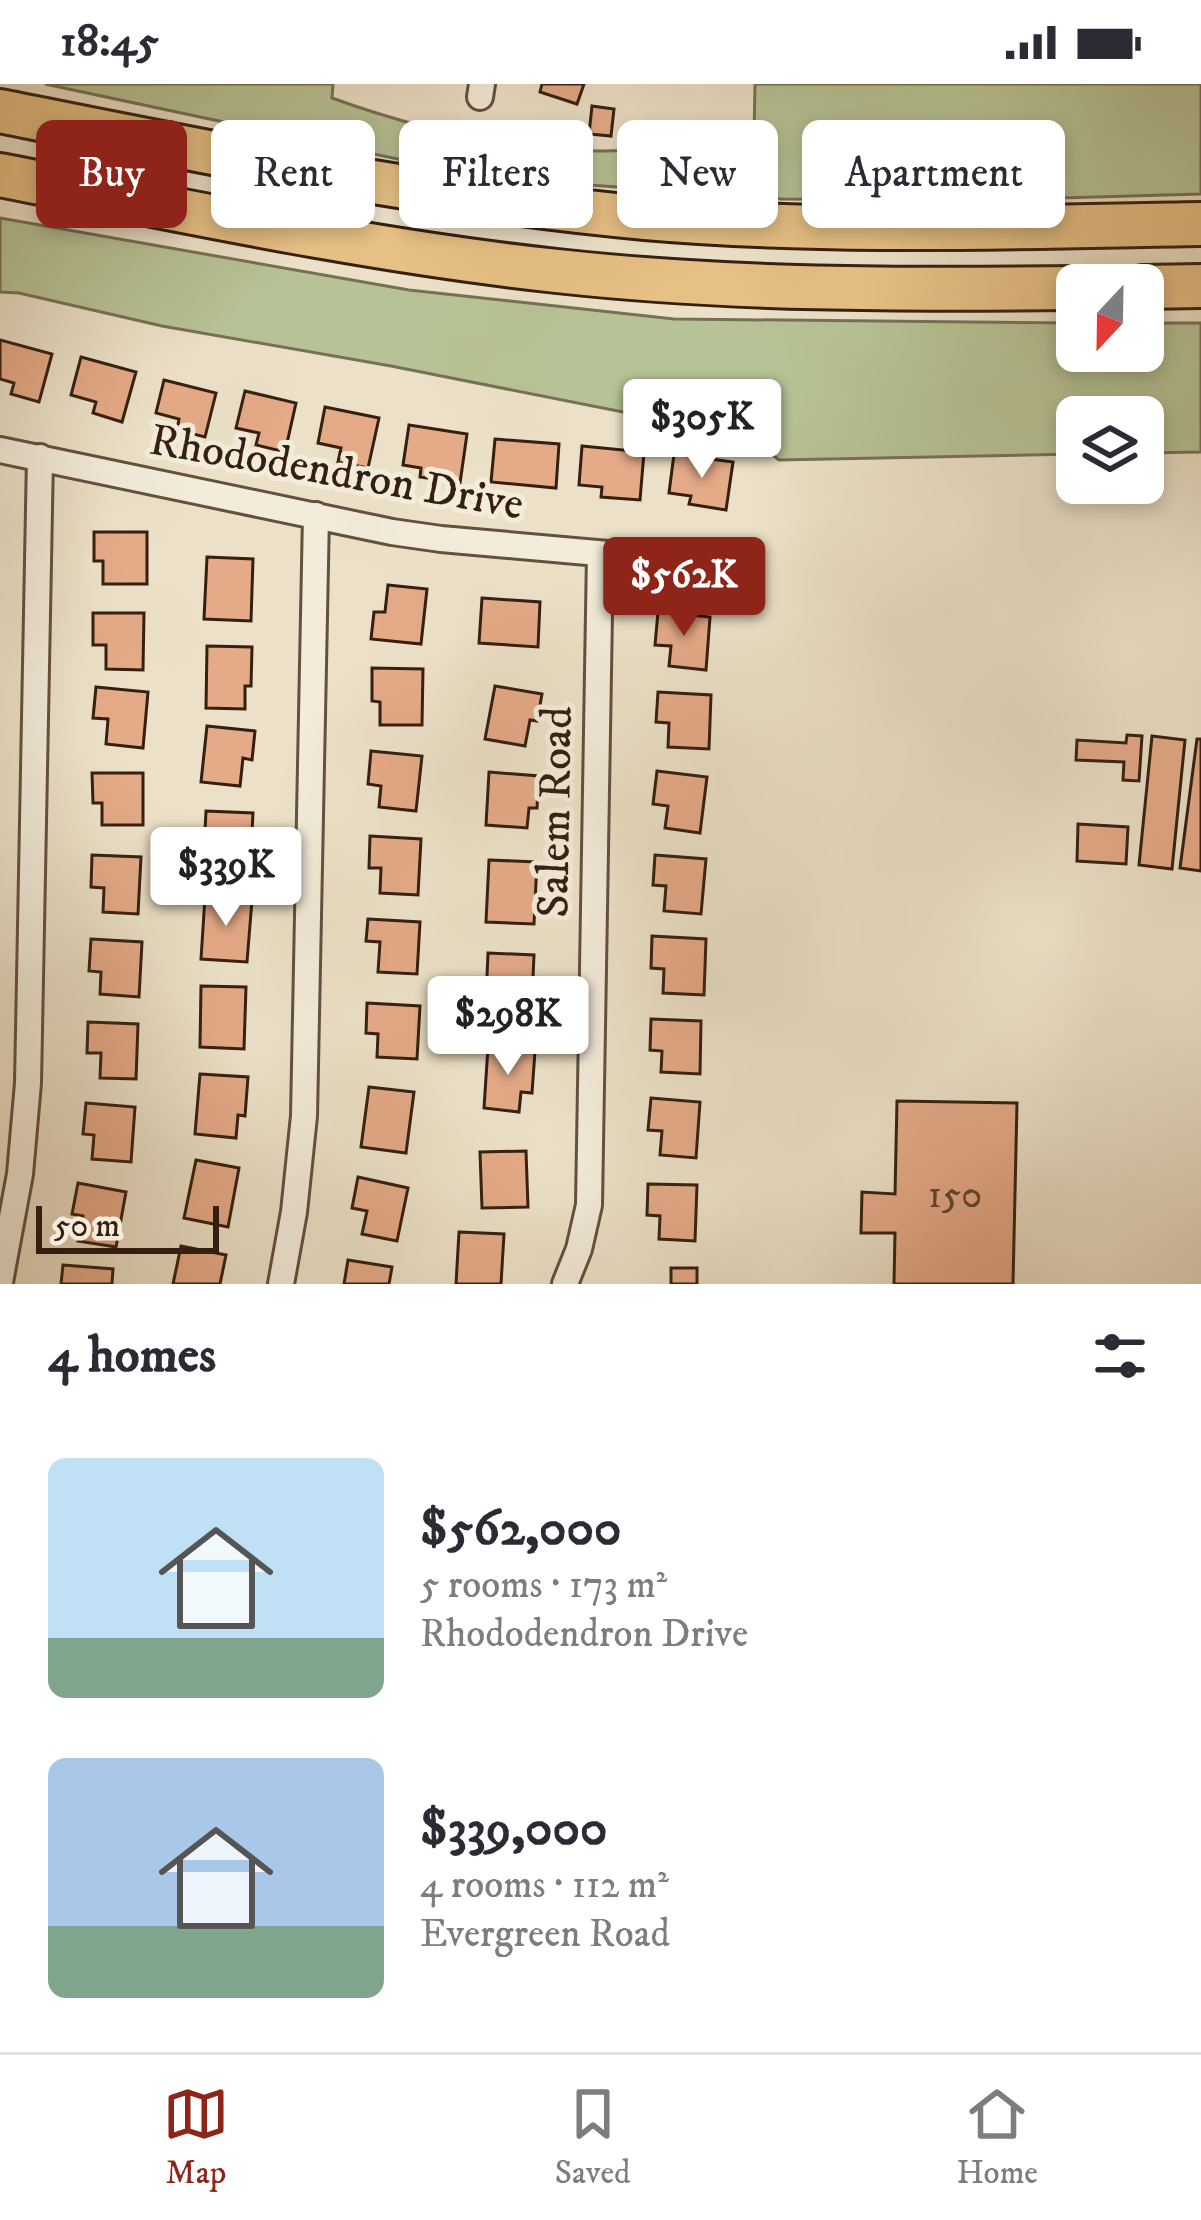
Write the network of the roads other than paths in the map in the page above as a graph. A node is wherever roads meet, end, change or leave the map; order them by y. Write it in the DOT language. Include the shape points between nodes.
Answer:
graph roads {
  1 [pos="0,111"];
  2 [pos="0,175"];
  3 [pos="1201,224"];
  4 [pos="1201,286"];
  5 [pos="1164,287"];
  6 [pos="1056,288"];
  7 [pos="0,450"];
  8 [pos="40,457"];
  9 [pos="316,514"];
  10 [pos="600,554"];
  11 [pos="732,565"];
  12 [pos="0,1282"];
  13 [pos="280,1284"];
  14 [pos="565,1284"];
  1 -- 3 [label="highway" via="388,187 651,218 845,227"];
  2 -- 6 [label="highway" via="344,241 562,272 829,289"];
  4 -- 5 [label="highway"];
  7 -- 8 [label="street, Rhododendron Drive"];
  8 -- 9 [label="street, Rhododendron Drive"];
  8 -- 12 [label="street" via="28,1083"];
  9 -- 10 [label="street, Rhododendron Drive" via="441,539"];
  9 -- 13 [label="street" via="304,1116"];
  10 -- 11 [label="street, Rhododendron Drive"];
  10 -- 14 [label="street, Salem Road" via="589,1205"];
}
